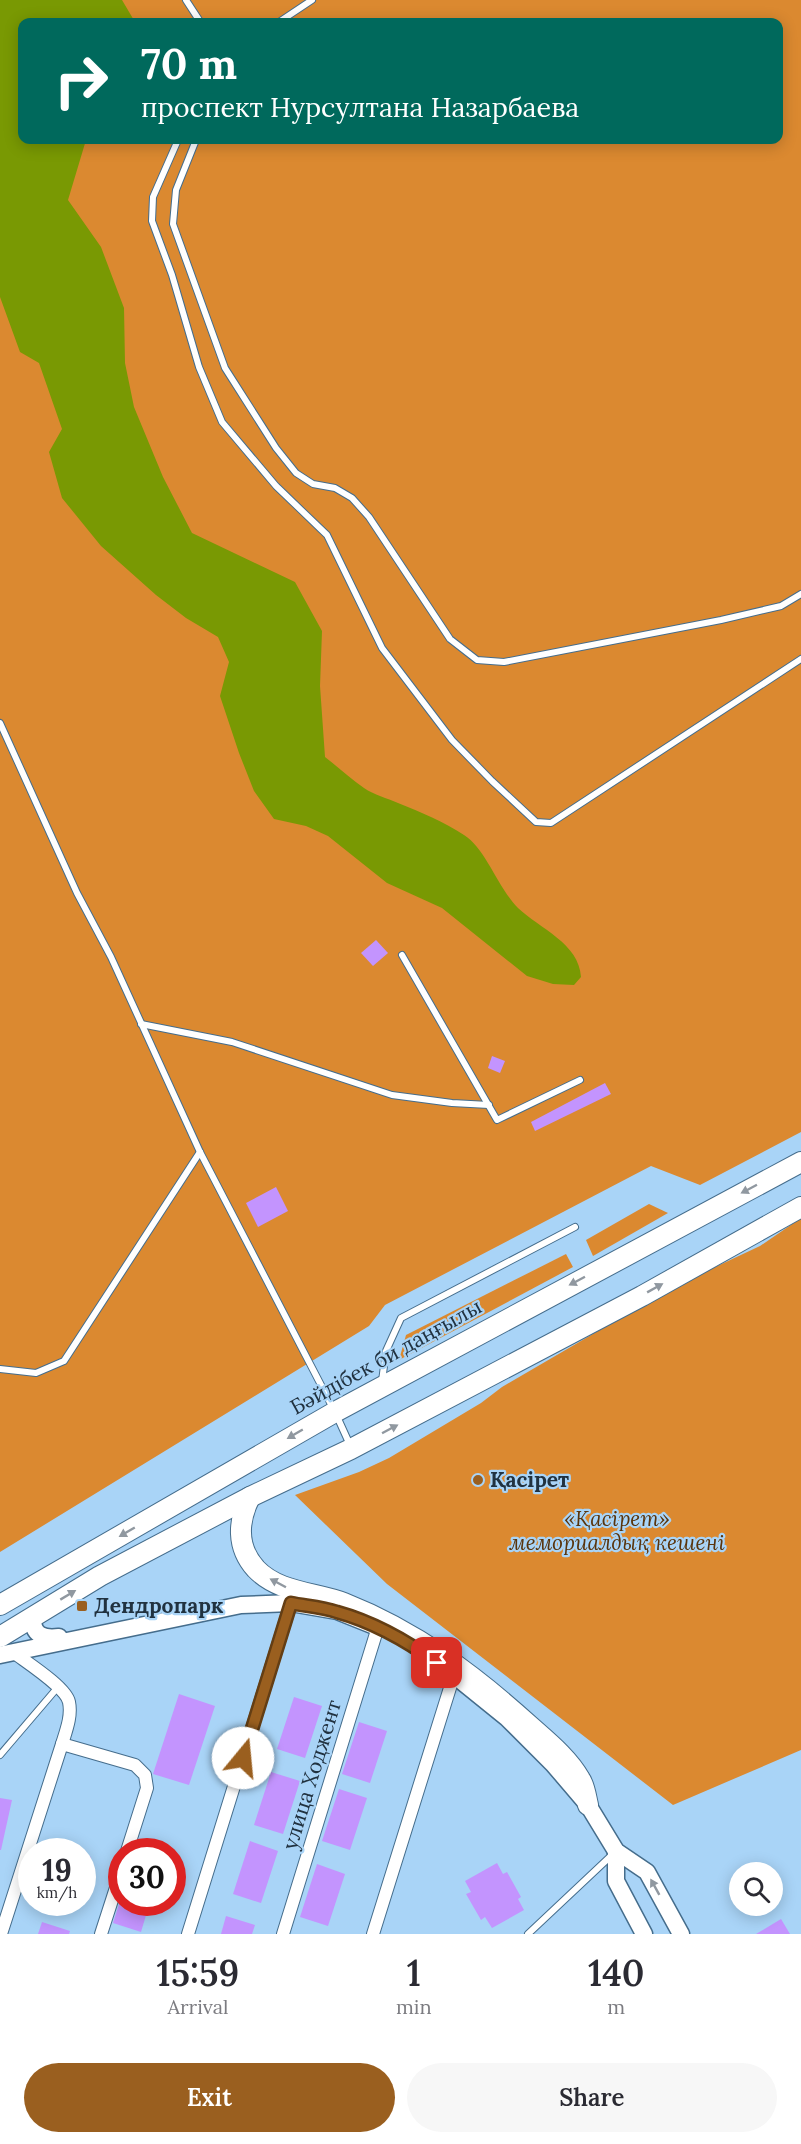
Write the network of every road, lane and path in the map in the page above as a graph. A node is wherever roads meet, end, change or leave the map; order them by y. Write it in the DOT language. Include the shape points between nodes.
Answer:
graph roads {
  1 [pos="186,0"];
  2 [pos="312,0"];
  3 [pos="198,18"];
  4 [pos="285,18"];
  5 [pos="176,144"];
  6 [pos="194,144"];
  7 [pos="801,594"];
  8 [pos="801,659"];
  9 [pos="0,723"];
  10 [pos="402,955"];
  11 [pos="141,1024"];
  12 [pos="580,1080"];
  13 [pos="489,1105"];
  14 [pos="200,1152"];
  15 [pos="801,1161"];
  16 [pos="801,1207"];
  17 [pos="575,1227"];
  18 [pos="0,1369"];
  19 [pos="381,1387"];
  20 [pos="334,1412"];
  21 [pos="351,1449"];
  22 [pos="250,1497"];
  23 [pos="291,1603"];
  24 [pos="0,1605"];
  25 [pos="33,1617"];
  26 [pos="378,1627"];
  27 [pos="125,1628"];
  28 [pos="0,1637"];
  29 [pos="7,1653"];
  30 [pos="454,1675"];
  31 [pos="58,1687"];
  32 [pos="63,1744"];
  33 [pos="0,1755"];
  34 [pos="588,1805"];
  35 [pos="131,1838"];
  36 [pos="616,1851"];
  37 [pos="108,1912"];
  38 [pos="1,1934"];
  39 [pos="101,1934"];
  40 [pos="188,1934"];
  41 [pos="283,1934"];
  42 [pos="373,1934"];
  43 [pos="528,1934"];
  44 [pos="644,1934"];
  45 [pos="681,1934"];
  1 -- 3 [label="lane"];
  2 -- 4 [label="lane"];
  5 -- 8 [label="lane" via="153,197 152,221 199,367 222,422 276,486 327,535 382,648 452,740 536,822 551,823"];
  6 -- 7 [label="lane" via="176,190 173,224 225,368 296,473 313,484 334,488 352,498 369,517 450,639 477,660 504,662 721,620 781,606"];
  9 -- 11 [label="lane"];
  10 -- 13 [label="lane"];
  11 -- 13 [label="lane" via="232,1042 392,1095"];
  11 -- 14 [label="lane"];
  12 -- 13 [label="lane" via="497,1120"];
  14 -- 18 [label="lane" via="64,1360 36,1373"];
  14 -- 20 [label="lane"];
  15 -- 19 [label="main road, Бәйдібек би даңғылы, one-way"];
  21 -- 16 [label="main road, one-way"];
  17 -- 19 [label="lane" via="401,1318 386,1351"];
  19 -- 20 [label="main road, Бәйдібек би даңғылы"];
  20 -- 21 [label="lane"];
  20 -- 24 [label="main road, Бәйдібек би даңғылы, one-way"];
  21 -- 22 [label="main road"];
  25 -- 22 [label="main road, one-way" via="100,1576"];
  34 -- 22 [label="main road, one-way" via="581,1780 562,1755 460,1667 382,1619 340,1602 295,1591 256,1569 244,1551 240,1529"];
  23 -- 26 [label="main road" via="337,1611"];
  23 -- 27 [label="main road" via="241,1605"];
  23 -- 40 [label="street"];
  25 -- 27 [label="main road" via="35,1632 49,1638"];
  25 -- 28 [label="main road"];
  26 -- 30 [label="main road"];
  26 -- 41 [label="street, улица Ходжент"];
  27 -- 29 [label="main road"];
  29 -- 31 [label="street"];
  30 -- 34 [label="main road" via="507,1718"];
  30 -- 42 [label="street"];
  31 -- 32 [label="street" via="69,1700"];
  31 -- 33 [label="lane"];
  32 -- 35 [label="street" via="135,1765 145,1775 147,1788"];
  32 -- 38 [label="street"];
  34 -- 36 [label="main road"];
  36 -- 43 [label="lane"];
  36 -- 44 [label="main road" via="616,1881"];
  45 -- 36 [label="main road, one-way" via="647,1872"];
  37 -- 39 [label="street"];
}
